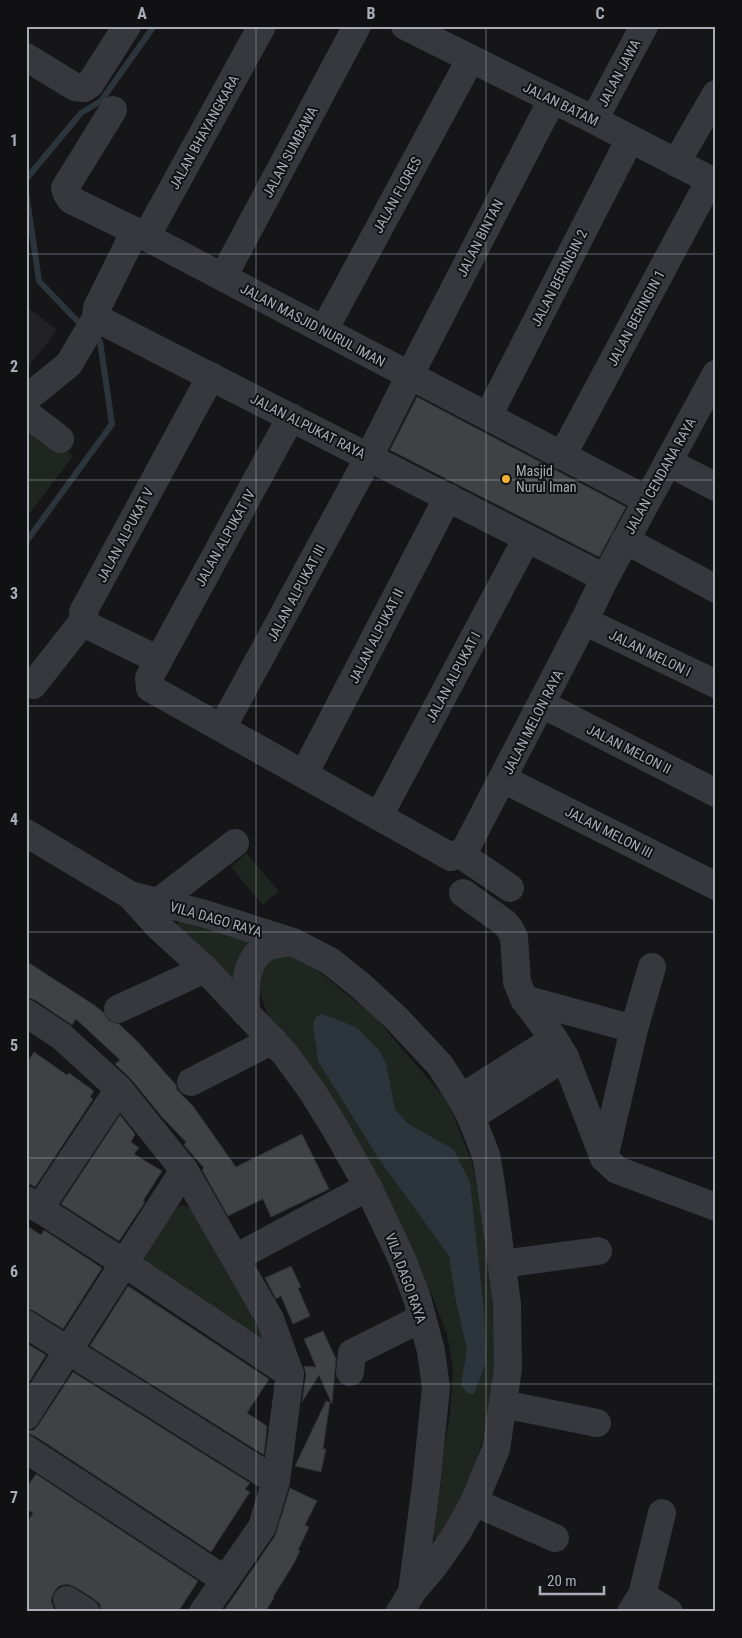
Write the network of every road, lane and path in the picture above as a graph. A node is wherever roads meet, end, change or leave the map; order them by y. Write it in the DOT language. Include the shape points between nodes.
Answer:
graph roads {
  1 [pos="127,26"];
  2 [pos="262,26"];
  3 [pos="357,26"];
  4 [pos="405,26"];
  5 [pos="635,29"];
  6 [pos="26,58"];
  7 [pos="470,60"];
  8 [pos="716,94"];
  9 [pos="552,100"];
  10 [pos="113,110"];
  11 [pos="594,120"];
  12 [pos="630,139"];
  13 [pos="676,163"];
  14 [pos="713,182"];
  15 [pos="140,234"];
  16 [pos="223,277"];
  17 [pos="96,318"];
  18 [pos="324,330"];
  19 [pos="210,376"];
  20 [pos="409,376"];
  21 [pos="714,382"];
  22 [pos="26,399"];
  23 [pos="26,413"];
  24 [pos="488,416"];
  25 [pos="291,417"];
  26 [pos="60,439"];
  27 [pos="562,456"];
  28 [pos="369,457"];
  29 [pos="668,462"];
  30 [pos="716,487"];
  31 [pos="448,497"];
  32 [pos="647,500"];
  33 [pos="528,538"];
  34 [pos="624,540"];
  35 [pos="605,578"];
  36 [pos="716,589"];
  37 [pos="84,620"];
  38 [pos="584,621"];
  39 [pos="159,660"];
  40 [pos="716,684"];
  41 [pos="33,685"];
  42 [pos="542,704"];
  43 [pos="222,728"];
  44 [pos="304,774"];
  45 [pos="503,779"];
  46 [pos="716,793"];
  47 [pos="379,816"];
  48 [pos="26,833"];
  49 [pos="235,843"];
  50 [pos="456,855"];
  51 [pos="716,886"];
  52 [pos="510,888"];
  53 [pos="463,893"];
  54 [pos="130,894"];
  55 [pos="158,902"];
  56 [pos="292,942"];
  57 [pos="652,966"];
  58 [pos="205,969"];
  59 [pos="524,999"];
  60 [pos="118,1009"];
  61 [pos="246,1013"];
  62 [pos="30,1023"];
  63 [pos="634,1030"];
  64 [pos="273,1040"];
  65 [pos="560,1048"];
  66 [pos="191,1082"];
  67 [pos="119,1089"];
  68 [pos="466,1107"];
  69 [pos="604,1158"];
  70 [pos="184,1170"];
  71 [pos="372,1195"];
  72 [pos="33,1204"];
  73 [pos="716,1207"];
  74 [pos="598,1251"];
  75 [pos="124,1263"];
  76 [pos="502,1264"];
  77 [pos="240,1266"];
  78 [pos="422,1318"];
  79 [pos="26,1324"];
  80 [pos="68,1350"];
  81 [pos="350,1372"];
  82 [pos="290,1374"];
  83 [pos="503,1404"];
  84 [pos="26,1416"];
  85 [pos="597,1423"];
  86 [pos="26,1449"];
  87 [pos="276,1481"];
  88 [pos="474,1502"];
  89 [pos="662,1513"];
  90 [pos="555,1538"];
  91 [pos="225,1580"];
  92 [pos="406,1602"];
  93 [pos="636,1603"];
  94 [pos="203,1612"];
  95 [pos="669,1612"];
  1 -- 6 [label="street" via="90,84 84,88 75,87"];
  2 -- 15 [label="street, JALAN BHAYANGKARA"];
  3 -- 16 [label="street, JALAN SUMBAWA"];
  4 -- 7 [label="street, JALAN BATAM"];
  5 -- 11 [label="street, JALAN JAWA"];
  7 -- 9 [label="street, JALAN BATAM"];
  7 -- 18 [label="street, JALAN FLORES"];
  8 -- 13 [label="street"];
  9 -- 11 [label="street, JALAN BATAM"];
  9 -- 20 [label="street, JALAN BINTAN"];
  10 -- 15 [label="street, JALAN MASJID NURUL IMAN" via="65,188 71,200"];
  11 -- 12 [label="street, JALAN BATAM"];
  12 -- 13 [label="street, JALAN BATAM"];
  12 -- 24 [label="street, JALAN BERINGIN 2"];
  13 -- 14 [label="street, JALAN BATAM"];
  14 -- 27 [label="street, JALAN BERINGIN 1"];
  15 -- 16 [label="street, JALAN MASJID NURUL IMAN"];
  15 -- 17 [label="street" via="97,308"];
  16 -- 18 [label="street, JALAN MASJID NURUL IMAN"];
  17 -- 19 [label="street, JALAN ALPUKAT RAYA"];
  17 -- 22 [label="street" via="69,364"];
  18 -- 20 [label="street, JALAN MASJID NURUL IMAN"];
  19 -- 25 [label="street, JALAN ALPUKAT RAYA"];
  19 -- 37 [label="street, JALAN ALPUKAT V" via="83,612"];
  20 -- 24 [label="street, JALAN MASJID NURUL IMAN"];
  20 -- 28 [label="street, JALAN BINTAN"];
  21 -- 29 [label="street, JALAN CENDANA RAYA"];
  23 -- 26 [label="street"];
  24 -- 27 [label="street, JALAN MASJID NURUL IMAN"];
  25 -- 28 [label="street, JALAN ALPUKAT RAYA"];
  25 -- 39 [label="street, JALAN ALPUKAT IV"];
  27 -- 32 [label="street, JALAN MASJID NURUL IMAN"];
  28 -- 31 [label="street, JALAN ALPUKAT RAYA"];
  28 -- 43 [label="street, JALAN ALPUKAT III"];
  29 -- 30 [label="street"];
  29 -- 32 [label="street, JALAN CENDANA RAYA"];
  31 -- 33 [label="street, JALAN ALPUKAT RAYA"];
  31 -- 44 [label="street, JALAN ALPUKAT II"];
  32 -- 34 [label="street, JALAN CENDANA RAYA"];
  33 -- 35 [label="street, JALAN ALPUKAT RAYA"];
  33 -- 47 [label="street, JALAN ALPUKAT I"];
  34 -- 35 [label="street, JALAN CENDANA RAYA"];
  34 -- 36 [label="street"];
  35 -- 38 [label="street, JALAN MELON RAYA"];
  37 -- 39 [label="street" via="90,627"];
  37 -- 41 [label="street"];
  38 -- 40 [label="street, JALAN MELON I"];
  38 -- 42 [label="street, JALAN MELON RAYA"];
  39 -- 43 [label="street, JALAN ALPUKAT IV" via="148,678 150,688"];
  42 -- 45 [label="street, JALAN MELON RAYA"];
  42 -- 46 [label="street, JALAN MELON II"];
  43 -- 44 [label="street, JALAN ALPUKAT IV"];
  44 -- 47 [label="street, JALAN ALPUKAT IV"];
  45 -- 50 [label="street, JALAN MELON RAYA" via="465,850"];
  45 -- 51 [label="street, JALAN MELON III"];
  47 -- 50 [label="street, JALAN ALPUKAT IV"];
  48 -- 54 [label="street, VILA DAGO RAYA"];
  49 -- 55 [label="street"];
  50 -- 52 [label="street, JALAN ALPUKAT IV"];
  53 -- 59 [label="street" via="510,929 514,937 517,982"];
  54 -- 55 [label="street, VILA DAGO RAYA"];
  54 -- 58 [label="street, VILA DAGO RAYA" via="160,928"];
  55 -- 56 [label="street, VILA DAGO RAYA"];
  56 -- 61 [label="street, VILA DAGO RAYA" via="269,946 256,956 248,970"];
  56 -- 68 [label="street" via="330,961 396,1018 440,1065"];
  57 -- 63 [label="street"];
  58 -- 60 [label="street"];
  58 -- 61 [label="street, VILA DAGO RAYA"];
  59 -- 63 [label="street"];
  59 -- 65 [label="street"];
  61 -- 64 [label="street, VILA DAGO RAYA"];
  62 -- 67 [label="street" via="61,1036"];
  63 -- 69 [label="street"];
  64 -- 66 [label="street"];
  64 -- 71 [label="street, VILA DAGO RAYA" via="312,1091"];
  65 -- 68 [label="street"];
  65 -- 69 [label="street"];
  67 -- 70 [label="street"];
  67 -- 72 [label="street"];
  68 -- 76 [label="street" via="486,1155"];
  69 -- 73 [label="street" via="617,1170"];
  70 -- 75 [label="street"];
  70 -- 77 [label="street"];
  71 -- 77 [label="street"];
  71 -- 78 [label="street, VILA DAGO RAYA" via="402,1259"];
  72 -- 75 [label="street"];
  74 -- 76 [label="street"];
  75 -- 80 [label="street"];
  75 -- 82 [label="street"];
  76 -- 83 [label="street" via="508,1360"];
  77 -- 82 [label="street" via="270,1319"];
  78 -- 81 [label="street" via="352,1353"];
  78 -- 92 [label="street, VILA DAGO RAYA" via="436,1388 426,1485"];
  79 -- 80 [label="street"];
  80 -- 84 [label="street"];
  80 -- 87 [label="street"];
  82 -- 87 [label="street"];
  83 -- 85 [label="street"];
  83 -- 88 [label="street" via="496,1449"];
  86 -- 91 [label="street"];
  87 -- 91 [label="street" via="262,1527"];
  88 -- 90 [label="street"];
  88 -- 92 [label="street" via="434,1566"];
  89 -- 93 [label="street"];
  91 -- 94 [label="street"];
  93 -- 95 [label="street"];
}
